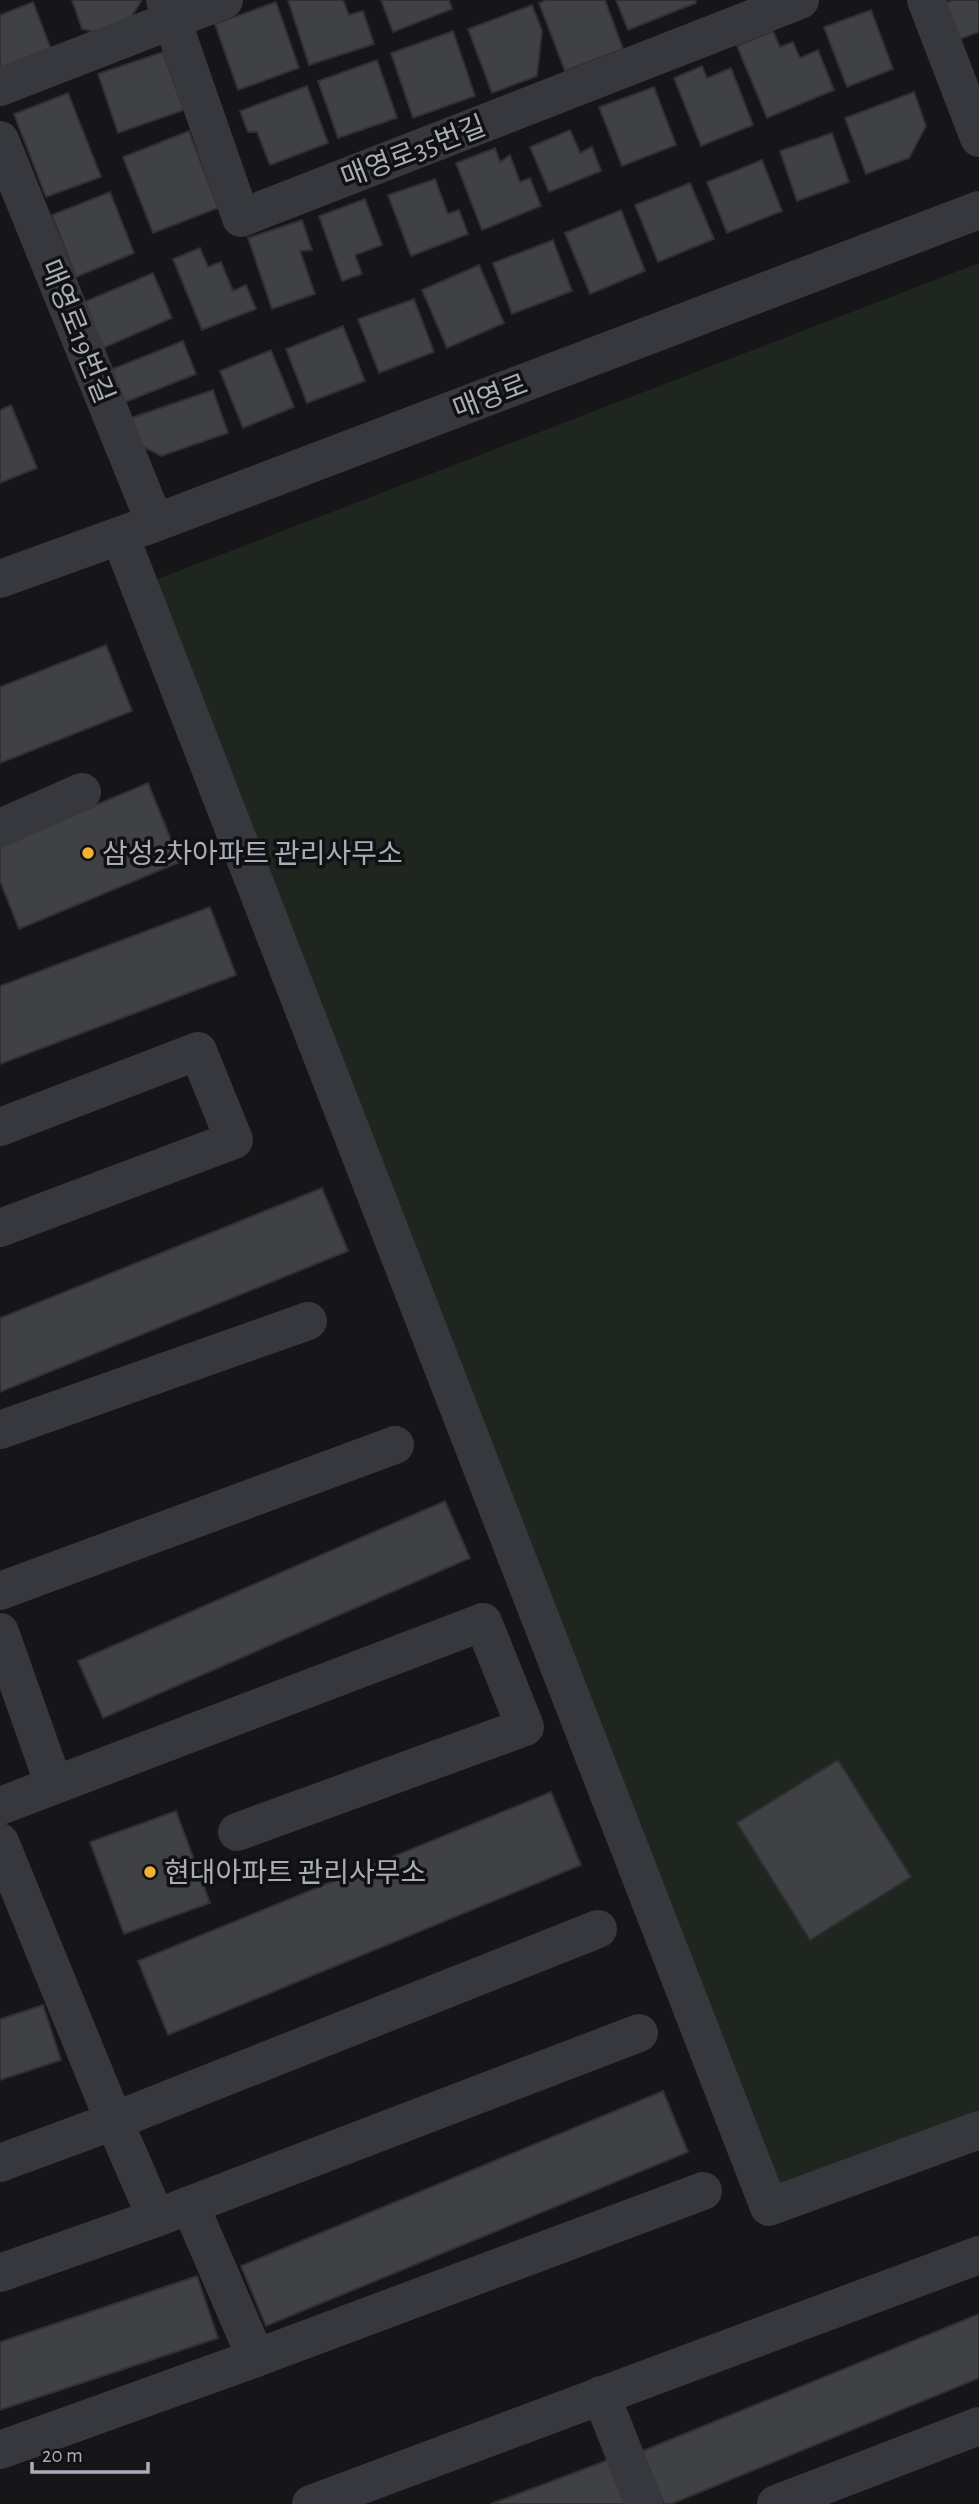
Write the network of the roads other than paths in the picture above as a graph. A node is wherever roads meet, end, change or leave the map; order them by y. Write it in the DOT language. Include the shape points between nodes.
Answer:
graph roads {
  1 [pos="224,0"];
  2 [pos="800,0"];
  3 [pos="926,0"];
  4 [pos="169,10"];
  5 [pos="0,87"];
  6 [pos="979,138"];
  7 [pos="0,140"];
  8 [pos="979,210"];
  9 [pos="155,523"];
  10 [pos="120,536"];
  11 [pos="0,579"];
  12 [pos="82,792"];
  13 [pos="0,828"];
  14 [pos="0,1127"];
  15 [pos="0,1227"];
  16 [pos="308,1321"];
  17 [pos="0,1430"];
  18 [pos="395,1445"];
  19 [pos="0,1591"];
  20 [pos="0,1632"];
  21 [pos="54,1786"];
  22 [pos="0,1806"];
  23 [pos="237,1832"];
  24 [pos="0,1842"];
  25 [pos="598,1929"];
  26 [pos="639,2033"];
  27 [pos="114,2121"];
  28 [pos="979,2130"];
  29 [pos="0,2164"];
  30 [pos="703,2191"];
  31 [pos="173,2211"];
  32 [pos="979,2255"];
  33 [pos="0,2273"];
  34 [pos="256,2358"];
  35 [pos="601,2395"];
  36 [pos="979,2426"];
  37 [pos="0,2450"];
  38 [pos="311,2504"];
  39 [pos="644,2504"];
  40 [pos="776,2504"];
  1 -- 4 [label="street"];
  2 -- 4 [label="street, 매영로35번길" via="241,218"];
  3 -- 6 [label="street"];
  4 -- 5 [label="street"];
  7 -- 9 [label="street, 매영로19번길"];
  8 -- 9 [label="street, 매영로"];
  9 -- 10 [label="street, 매영로"];
  10 -- 11 [label="street, 매영로"];
  10 -- 28 [label="street" via="769,2207"];
  12 -- 13 [label="street"];
  14 -- 15 [label="street" via="198,1051 234,1140"];
  16 -- 17 [label="street"];
  18 -- 19 [label="street"];
  20 -- 21 [label="street"];
  21 -- 22 [label="street"];
  21 -- 23 [label="street" via="483,1622 525,1727"];
  24 -- 27 [label="street"];
  25 -- 27 [label="street"];
  26 -- 31 [label="street"];
  27 -- 29 [label="street"];
  27 -- 31 [label="street"];
  30 -- 34 [label="street"];
  31 -- 33 [label="street"];
  31 -- 34 [label="street"];
  32 -- 35 [label="street"];
  34 -- 37 [label="street"];
  35 -- 38 [label="street"];
  35 -- 39 [label="street"];
  36 -- 40 [label="street"];
}
